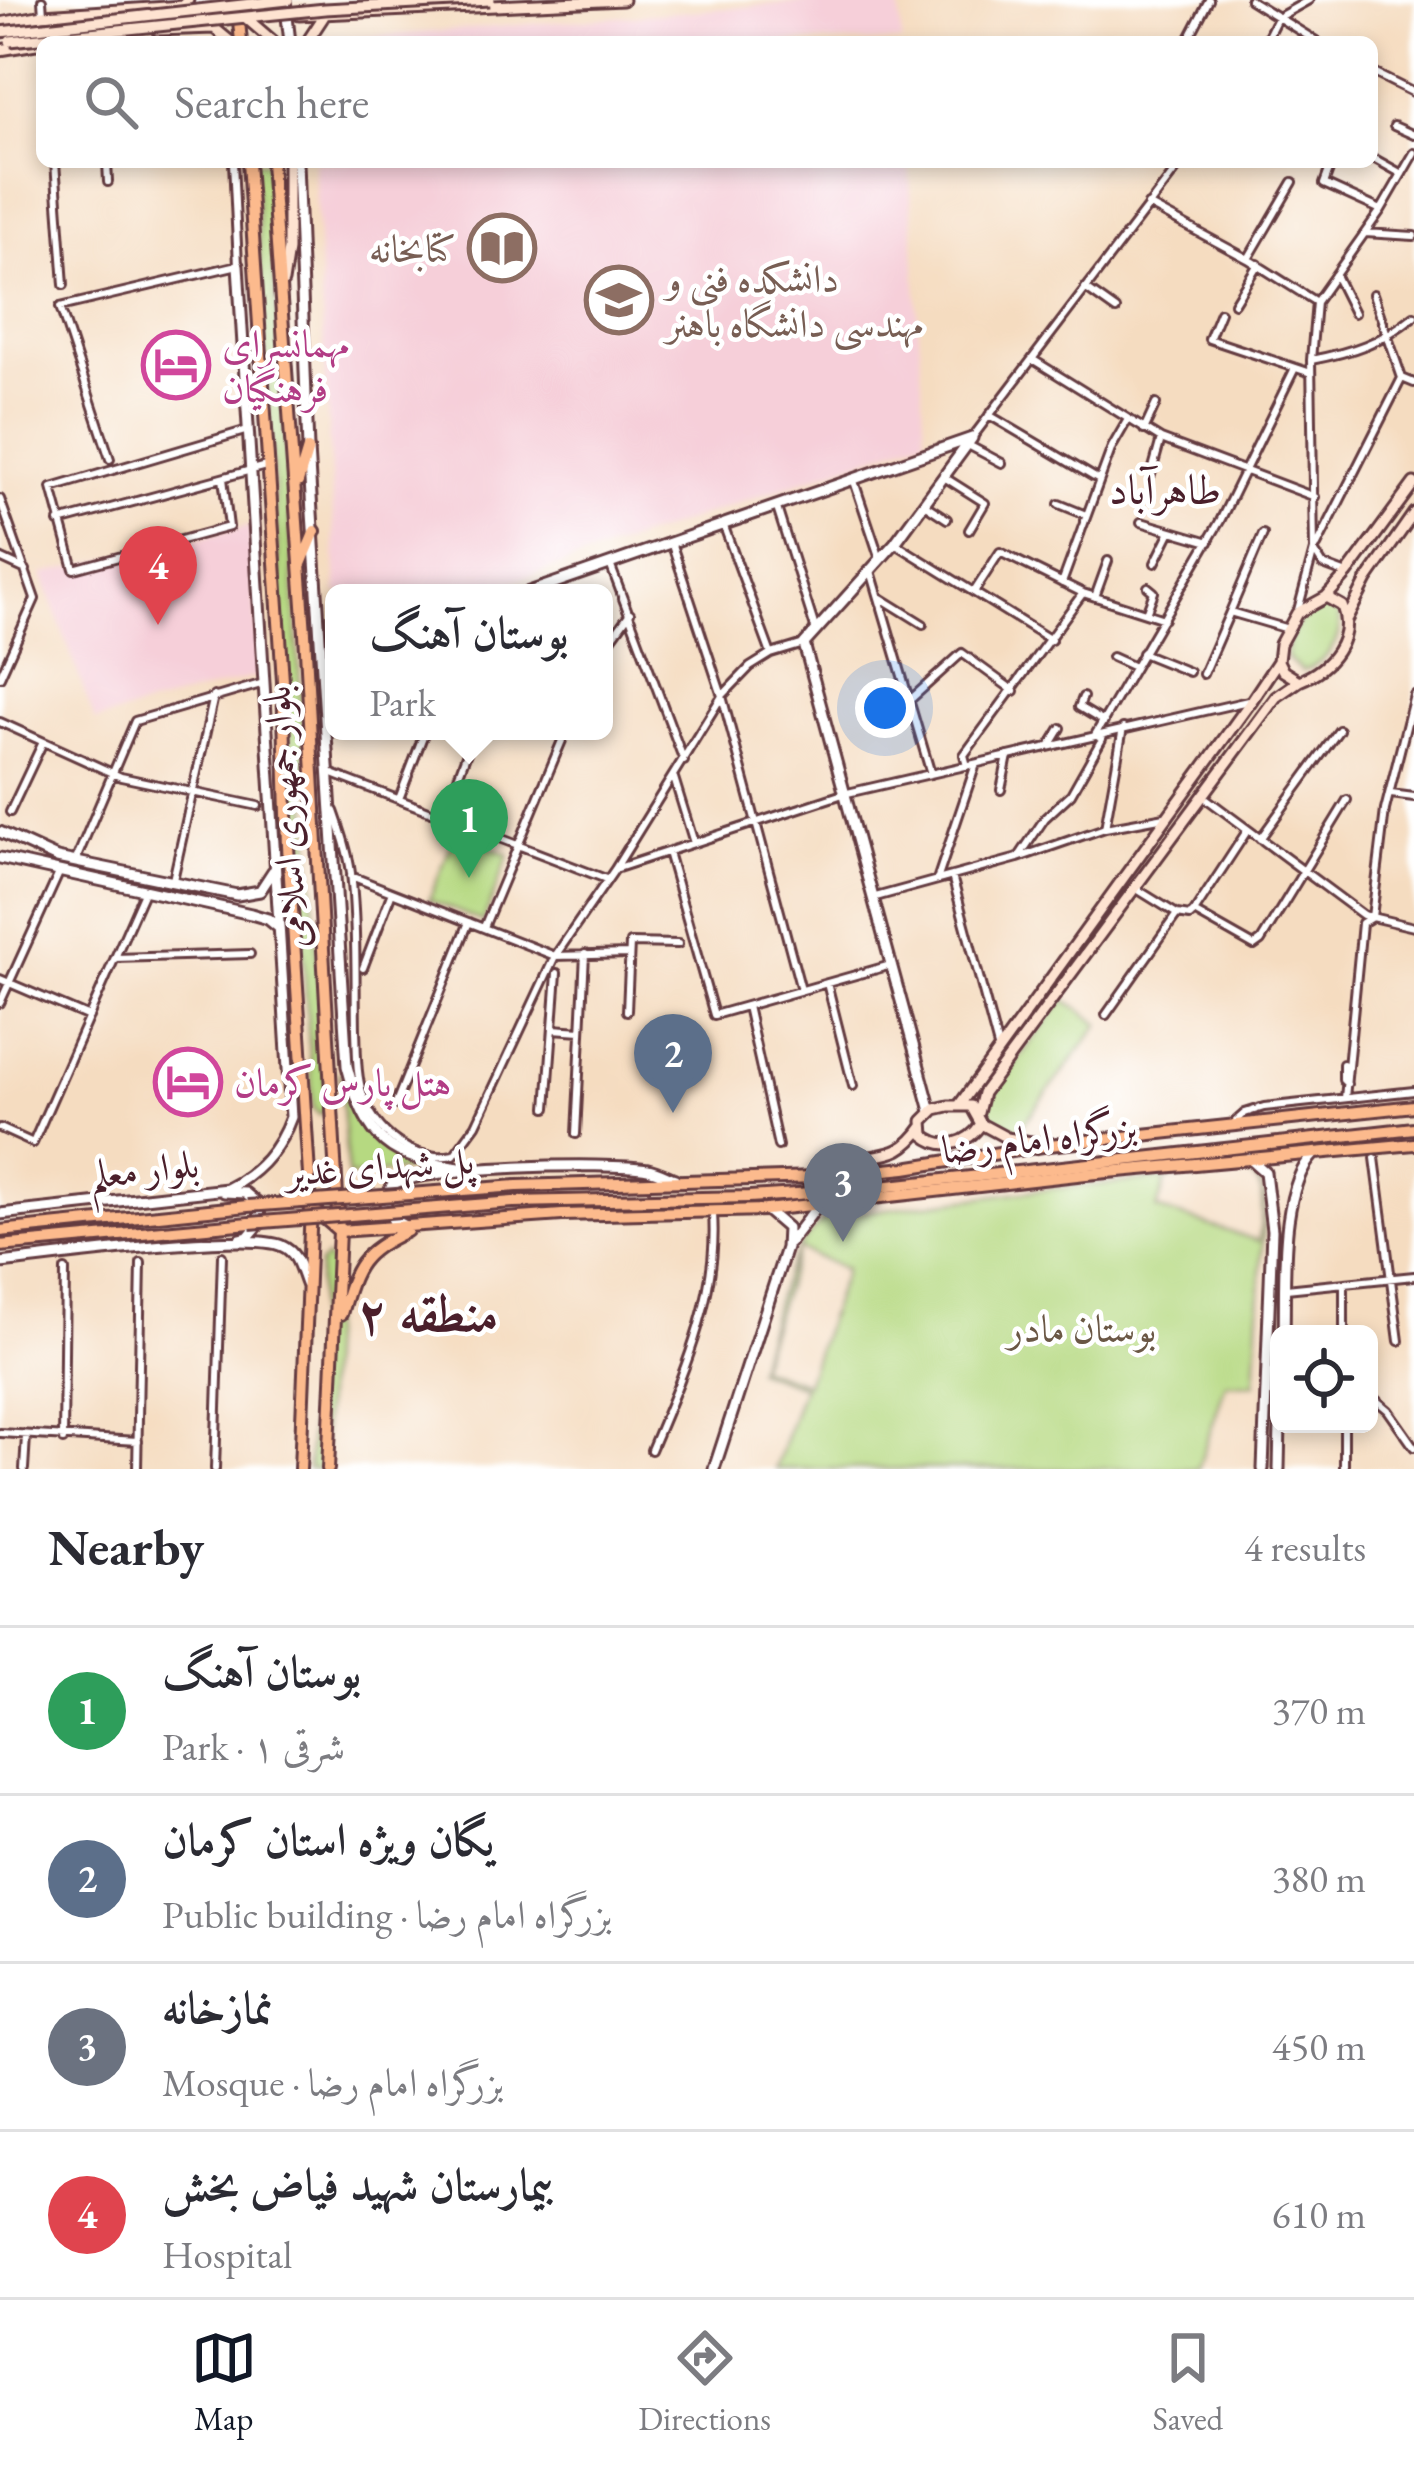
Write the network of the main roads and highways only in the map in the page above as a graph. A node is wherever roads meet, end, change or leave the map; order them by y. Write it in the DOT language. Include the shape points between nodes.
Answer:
graph roads {
  1 [pos="262,0"];
  2 [pos="288,0"];
  3 [pos="490,0"];
  4 [pos="623,0"];
  5 [pos="235,2"];
  6 [pos="185,3"];
  7 [pos="141,5"];
  8 [pos="244,16"];
  9 [pos="324,16"];
  10 [pos="0,23"];
  11 [pos="186,28"];
  12 [pos="0,32"];
  13 [pos="72,36"];
  14 [pos="123,36"];
  15 [pos="224,36"];
  16 [pos="240,36"];
  17 [pos="264,36"];
  18 [pos="267,36"];
  19 [pos="311,36"];
  20 [pos="36,40"];
  21 [pos="36,43"];
  22 [pos="3,44"];
  23 [pos="248,168"];
  24 [pos="271,168"];
  25 [pos="287,168"];
  26 [pos="254,262"];
  27 [pos="238,265"];
  28 [pos="281,295"];
  29 [pos="308,448"];
  30 [pos="1414,483"];
  31 [pos="295,490"];
  32 [pos="1412,520"];
  33 [pos="315,531"];
  34 [pos="300,567"];
  35 [pos="1326,597"];
  36 [pos="1347,619"];
  37 [pos="1278,661"];
  38 [pos="306,678"];
  39 [pos="283,680"];
  40 [pos="1299,681"];
  41 [pos="274,846"];
  42 [pos="288,846"];
  43 [pos="340,968"];
  44 [pos="325,969"];
  45 [pos="304,1075"];
  46 [pos="289,1078"];
  47 [pos="978,1090"];
  48 [pos="960,1104"];
  49 [pos="1414,1106"];
  50 [pos="980,1118"];
  51 [pos="923,1126"];
  52 [pos="1414,1128"];
  53 [pos="1048,1144"];
  54 [pos="1414,1144"];
  55 [pos="1086,1168"];
  56 [pos="817,1177"];
  57 [pos="675,1179"];
  58 [pos="844,1191"];
  59 [pos="671,1197"];
  60 [pos="819,1204"];
  61 [pos="311,1206"];
  62 [pos="248,1207"];
  63 [pos="250,1223"];
  64 [pos="412,1228"];
  65 [pos="0,1231"];
  66 [pos="339,1231"];
  67 [pos="0,1246"];
  68 [pos="311,1264"];
  69 [pos="339,1265"];
  70 [pos="335,1335"];
  71 [pos="300,1469"];
  72 [pos="328,1469"];
  1 -- 17 [label="main road"];
  2 -- 5 [label="main road, bridge"];
  2 -- 9 [label="main road" via="297,15"];
  3 -- 8 [label="main road, bridge"];
  4 -- 9 [label="main road"];
  5 -- 12 [label="main road, bridge"];
  5 -- 16 [label="main road"];
  6 -- 7 [label="main road"];
  6 -- 11 [label="main road" via="207,13"];
  7 -- 10 [label="main road"];
  8 -- 13 [label="main road, bridge"];
  8 -- 18 [label="main road, bridge"];
  9 -- 19 [label="main road"];
  11 -- 14 [label="main road"];
  11 -- 15 [label="main road"];
  20 -- 22 [label="main road, bridge"];
  21 -- 22 [label="main road"];
  23 -- 26 [label="main road, بلوار جمهوری اسلامی"];
  24 -- 28 [label="main road, بلوار جمهوری اسلامی"];
  25 -- 28 [label="main road"];
  26 -- 27 [label="main road"];
  26 -- 39 [label="main road, بلوار جمهوری اسلامی"];
  28 -- 31 [label="main road, بلوار جمهوری اسلامی"];
  29 -- 31 [label="main road"];
  30 -- 35 [label="main road"];
  31 -- 34 [label="main road, بلوار جمهوری اسلامی"];
  32 -- 36 [label="main road"];
  33 -- 34 [label="main road"];
  34 -- 38 [label="main road, بلوار جمهوری اسلامی"];
  35 -- 36 [label="main road" via="1342,605"];
  35 -- 37 [label="main road" via="1297,613"];
  36 -- 40 [label="main road" via="1331,661"];
  37 -- 40 [label="main road"];
  37 -- 47 [label="main road"];
  38 -- 39 [label="main road" via="297,693"];
  38 -- 44 [label="main road, بلوار جمهوری اسلامی"];
  39 -- 42 [label="main road, بلوار جمهوری اسلامی"];
  40 -- 47 [label="main road" via="1276,697"];
  41 -- 42 [label="main road"];
  42 -- 45 [label="main road, بلوار جمهوری اسلامی"];
  43 -- 44 [label="main road"];
  44 -- 66 [label="main road, بلوار جمهوری اسلامی"];
  45 -- 46 [label="main road"];
  45 -- 61 [label="main road, بلوار جمهوری اسلامی"];
  47 -- 48 [label="main road"];
  47 -- 50 [label="main road"];
  48 -- 50 [label="main road"];
  48 -- 51 [label="main road" via="931,1111"];
  49 -- 53 [label="main road, بزرگراه امام رضا"];
  50 -- 51 [label="main road" via="968,1139 941,1144"];
  50 -- 53 [label="main road" via="1007,1138"];
  51 -- 56 [label="main road" via="906,1147"];
  52 -- 55 [label="main road, بزرگراه امام رضا"];
  53 -- 56 [label="main road, بزرگراه امام رضا"];
  54 -- 55 [label="main road"];
  55 -- 58 [label="main road, بزرگراه امام رضا"];
  55 -- 60 [label="main road"];
  56 -- 57 [label="main road, بزرگراه امام رضا"];
  57 -- 62 [label="main road, پل شهدای غدیر, bridge"];
  58 -- 59 [label="main road, بزرگراه امام رضا"];
  58 -- 60 [label="main road"];
  59 -- 63 [label="main road, پل شهدای غدیر, bridge"];
  60 -- 64 [label="main road"];
  61 -- 66 [label="main road"];
  61 -- 68 [label="main road, بلوار جمهوری اسلامی"];
  62 -- 65 [label="main road, بلوار معلم"];
  63 -- 67 [label="main road, بلوار معلم"];
  64 -- 66 [label="main road"];
  64 -- 70 [label="main road" via="362,1260"];
  66 -- 69 [label="main road, بلوار جمهوری اسلامی"];
  68 -- 69 [label="main road" via="326,1251"];
  68 -- 71 [label="main road, بلوار جمهوری اسلامی"];
  69 -- 70 [label="main road, بلوار جمهوری اسلامی"];
  70 -- 72 [label="main road, بلوار جمهوری اسلامی"];
}
